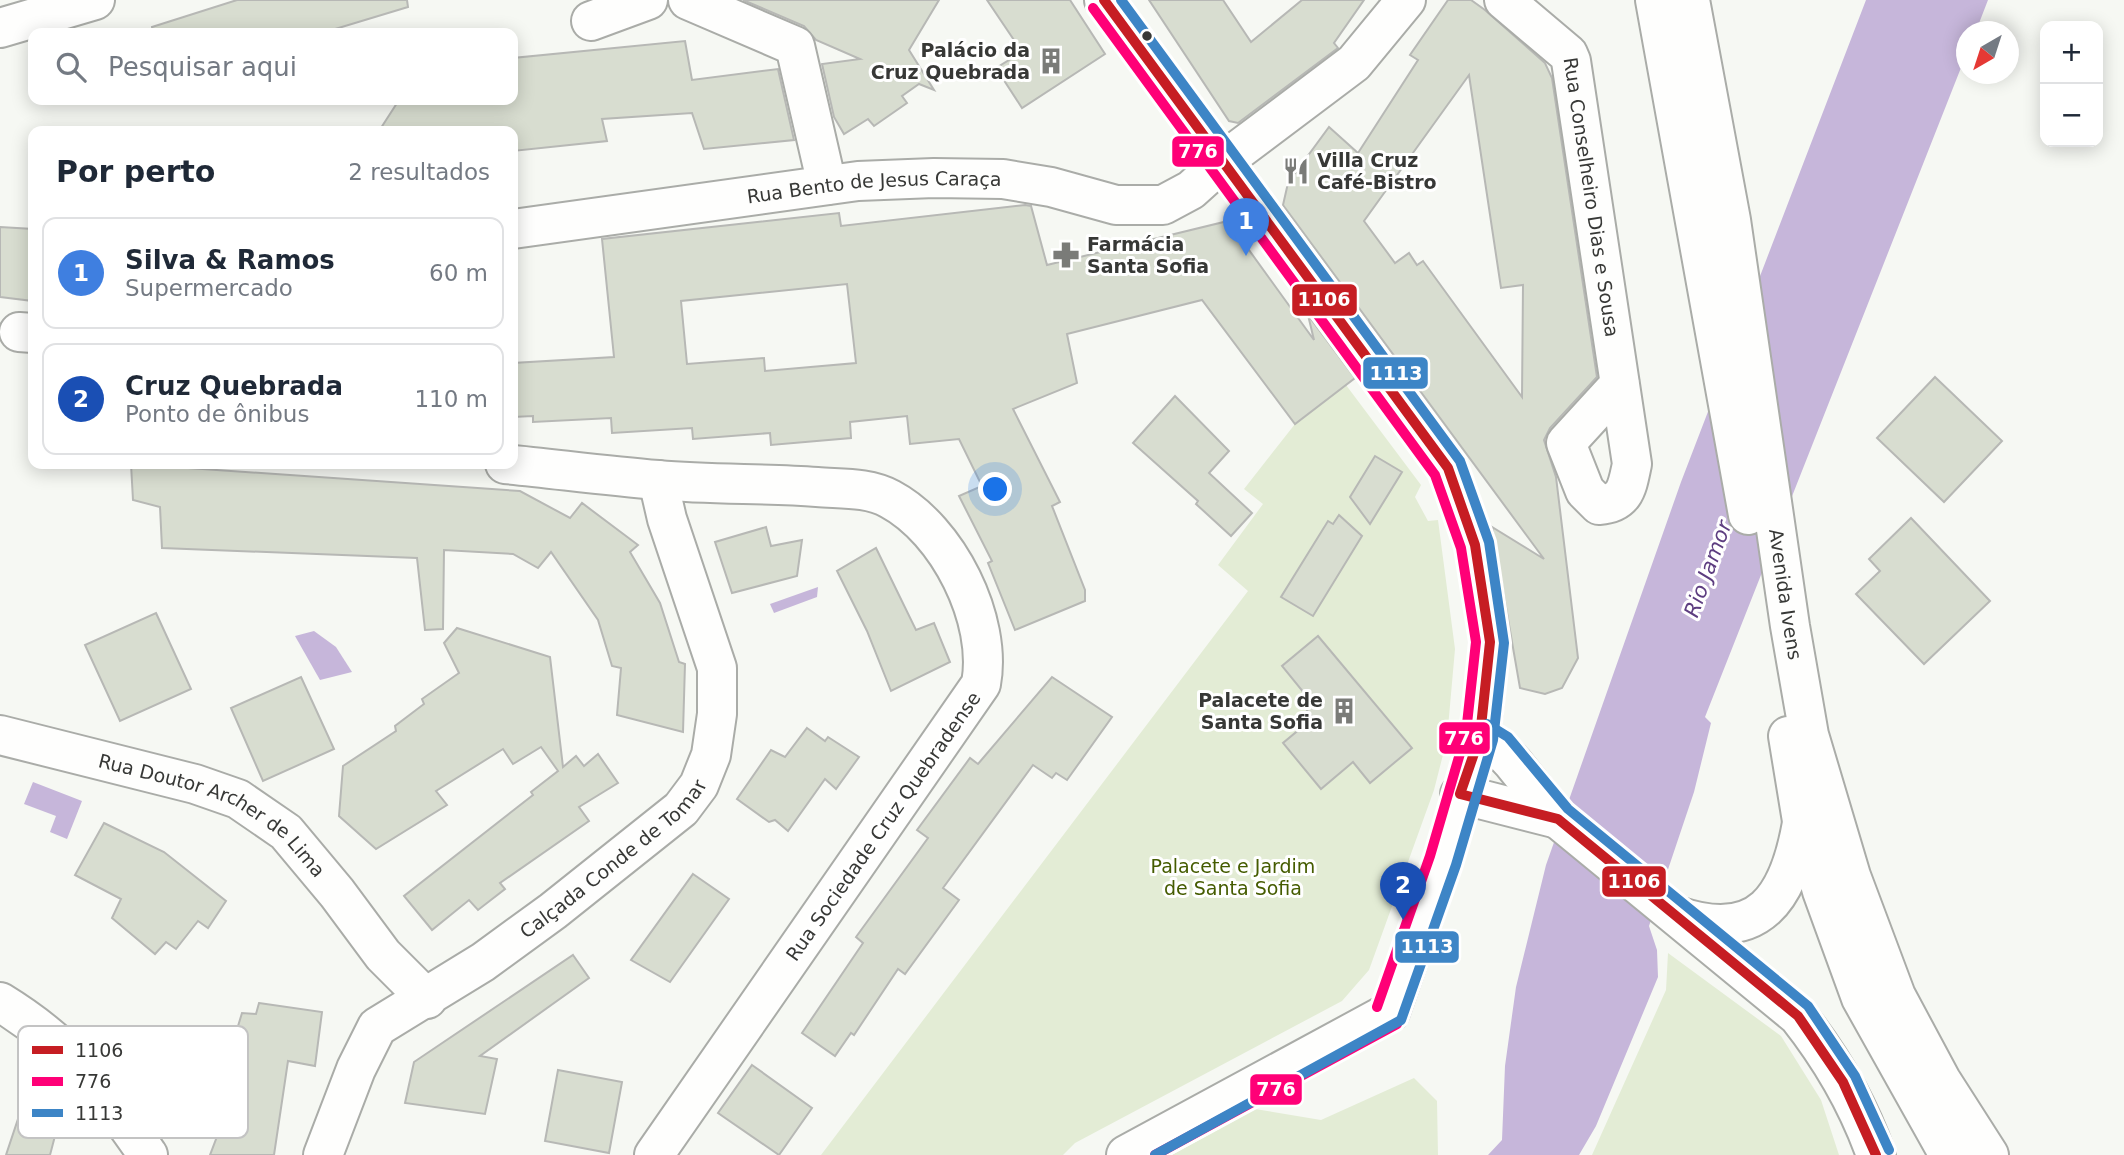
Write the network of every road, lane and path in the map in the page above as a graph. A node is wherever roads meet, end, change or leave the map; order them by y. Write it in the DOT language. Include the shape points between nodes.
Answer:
graph roads {
  1 [pos="95,0"];
  2 [pos="648,0"];
  3 [pos="688,0"];
  4 [pos="1104,0"];
  5 [pos="1406,0"];
  6 [pos="1504,0"];
  7 [pos="1655,0"];
  8 [pos="1690,0"];
  9 [pos="591,21"];
  10 [pos="0,28"];
  11 [pos="1221,163"];
  12 [pos="827,185"];
  13 [pos="518,228"];
  14 [pos="1620,384"];
  15 [pos="518,465"];
  16 [pos="658,480"];
  17 [pos="0,735"];
  18 [pos="1480,736"];
  19 [pos="1460,794"];
  20 [pos="1558,819"];
  21 [pos="1802,821"];
  22 [pos="1678,916"];
  23 [pos="383,955"];
  24 [pos="426,999"];
  25 [pos="0,1002"];
  26 [pos="37,1026"];
  27 [pos="377,1027"];
  28 [pos="136,1138"];
  29 [pos="148,1155"];
  30 [pos="323,1155"];
  31 [pos="654,1155"];
  32 [pos="1126,1155"];
  33 [pos="1876,1155"];
  34 [pos="1949,1155"];
  35 [pos="1989,1155"];
  1 -- 10 [label="street"];
  2 -- 9 [label="street"];
  3 -- 12 [label="street" via="795,46"];
  4 -- 11 [label="street"];
  5 -- 11 [label="street, Rua Bento de Jesus Caraça" via="1354,62"];
  6 -- 14 [label="street, Rua Conselheiro Dias e Sousa" via="1571,61"];
  7 -- 21 [label="street, Avenida Ivens"];
  8 -- 35 [label="street, Avenida Ivens" via="1731,220 1809,734 1851,876 1896,996 1941,1080"];
  11 -- 12 [label="street, Rua Bento de Jesus Caraça" via="1191,190 1163,205 1116,205 1003,179"];
  11 -- 18 [label="street" via="1448,468 1475,545 1490,642"];
  12 -- 13 [label="street, Rua Bento de Jesus Caraça"];
  15 -- 16 [label="street, Rua Sociedade Cruz Quebradense"];
  16 -- 24 [label="street, Calçada Conde de Tomar" via="717,668 711,755 699,785 681,809 648,837 553,911"];
  16 -- 31 [label="street, Rua Sociedade Cruz Quebradense" via="850,489 890,499 936,538 953,566 977,617 985,664 981,684 946,738"];
  17 -- 23 [label="street, Rua Doutor Archer de Lima" via="238,799 286,832"];
  18 -- 19 [label="street"];
  18 -- 20 [label="street" via="1498,747"];
  19 -- 20 [label="street"];
  19 -- 32 [label="street" via="1443,860 1390,1012"];
  20 -- 22 [label="street"];
  21 -- 22 [label="street" via="1787,881 1763,912 1735,924 1698,923"];
  21 -- 34 [label="street, Avenida Ivens" via="1861,998"];
  22 -- 33 [label="street" via="1798,1016 1827,1053 1864,1119"];
  23 -- 24 [label="street, Rua Doutor Archer de Lima"];
  23 -- 27 [label="street"];
  24 -- 27 [label="street, Calçada Conde de Tomar"];
  25 -- 26 [label="street"];
  27 -- 30 [label="street"];
  28 -- 29 [label="street"];
}
